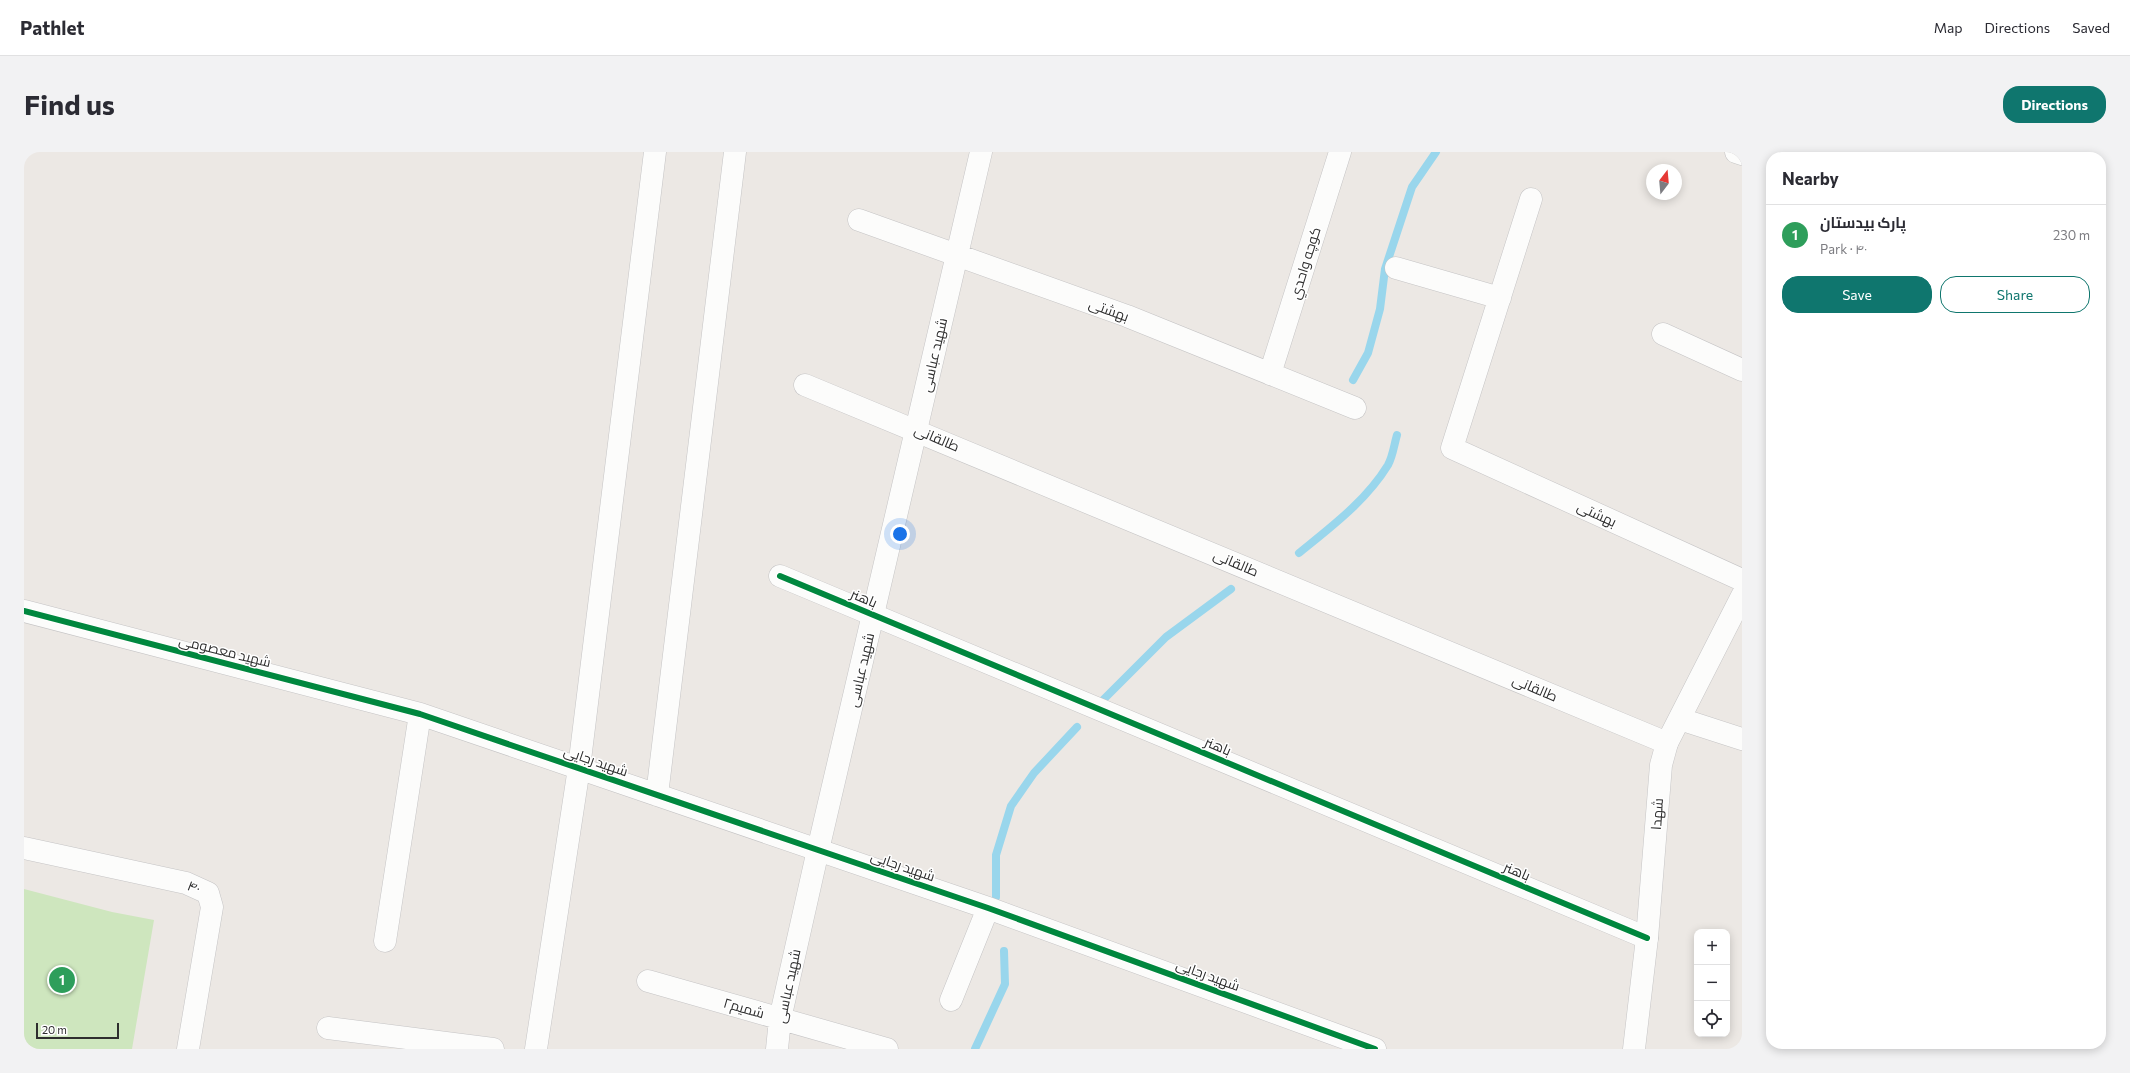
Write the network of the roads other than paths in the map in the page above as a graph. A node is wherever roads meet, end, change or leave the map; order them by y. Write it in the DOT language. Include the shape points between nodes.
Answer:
graph roads {
  1 [pos="655,152"];
  2 [pos="735,152"];
  3 [pos="981,152"];
  4 [pos="1338,152"];
  5 [pos="1736,152"];
  6 [pos="1742,154"];
  7 [pos="1531,199"];
  8 [pos="860,220"];
  9 [pos="957,255"];
  10 [pos="1396,268"];
  11 [pos="1500,298"];
  12 [pos="1663,334"];
  13 [pos="1742,370"];
  14 [pos="1270,374"];
  15 [pos="805,385"];
  16 [pos="1355,408"];
  17 [pos="917,430"];
  18 [pos="780,576"];
  19 [pos="1742,580"];
  20 [pos="1742,596"];
  21 [pos="24,611"];
  22 [pos="874,615"];
  23 [pos="420,714"];
  24 [pos="1680,719"];
  25 [pos="1742,739"];
  26 [pos="1667,743"];
  27 [pos="579,768"];
  28 [pos="657,795"];
  29 [pos="24,848"];
  30 [pos="818,850"];
  31 [pos="988,908"];
  32 [pos="1647,938"];
  33 [pos="385,941"];
  34 [pos="648,981"];
  35 [pos="951,1000"];
  36 [pos="780,1018"];
  37 [pos="328,1028"];
  38 [pos="188,1049"];
  39 [pos="493,1049"];
  40 [pos="536,1049"];
  41 [pos="777,1049"];
  42 [pos="887,1049"];
  43 [pos="1375,1049"];
  44 [pos="1634,1049"];
  1 -- 27 [label="street"];
  2 -- 28 [label="street"];
  3 -- 9 [label="street, شهید عباسی"];
  4 -- 14 [label="street, كوچه واحدي"];
  5 -- 6 [label="street"];
  7 -- 11 [label="street"];
  8 -- 9 [label="street, بهشتی"];
  9 -- 14 [label="street, بهشتی" via="1127,316"];
  9 -- 17 [label="street, شهید عباسی"];
  10 -- 11 [label="street"];
  11 -- 19 [label="street, بهشتی" via="1452,448"];
  12 -- 13 [label="street"];
  14 -- 16 [label="street, بهشتی"];
  15 -- 17 [label="street, طالقانی"];
  17 -- 22 [label="street, شهید عباسی"];
  17 -- 26 [label="street, طالقانی"];
  18 -- 22 [label="street, باهنر"];
  20 -- 24 [label="street, شهدا"];
  21 -- 23 [label="street, شهید معصومی"];
  22 -- 30 [label="street, شهید عباسی"];
  22 -- 32 [label="street, باهنر"];
  23 -- 27 [label="street, شهید رجایی"];
  23 -- 33 [label="street"];
  24 -- 25 [label="street"];
  24 -- 26 [label="street, شهدا"];
  26 -- 32 [label="street, شهدا" via="1660,773"];
  27 -- 28 [label="street, شهید رجایی"];
  27 -- 40 [label="street"];
  28 -- 30 [label="street, شهید رجایی"];
  29 -- 38 [label="street, ۴۰" via="186,883 208,893 212,907"];
  30 -- 31 [label="street, شهید رجایی"];
  30 -- 36 [label="street, شهید عباسی"];
  31 -- 35 [label="street"];
  31 -- 43 [label="street, شهید رجایی"];
  32 -- 44 [label="street, شهدا"];
  34 -- 36 [label="street, شمیم۲"];
  36 -- 41 [label="street, شهید عباسی"];
  36 -- 42 [label="street, شمیم۲"];
  37 -- 39 [label="street"];
}
